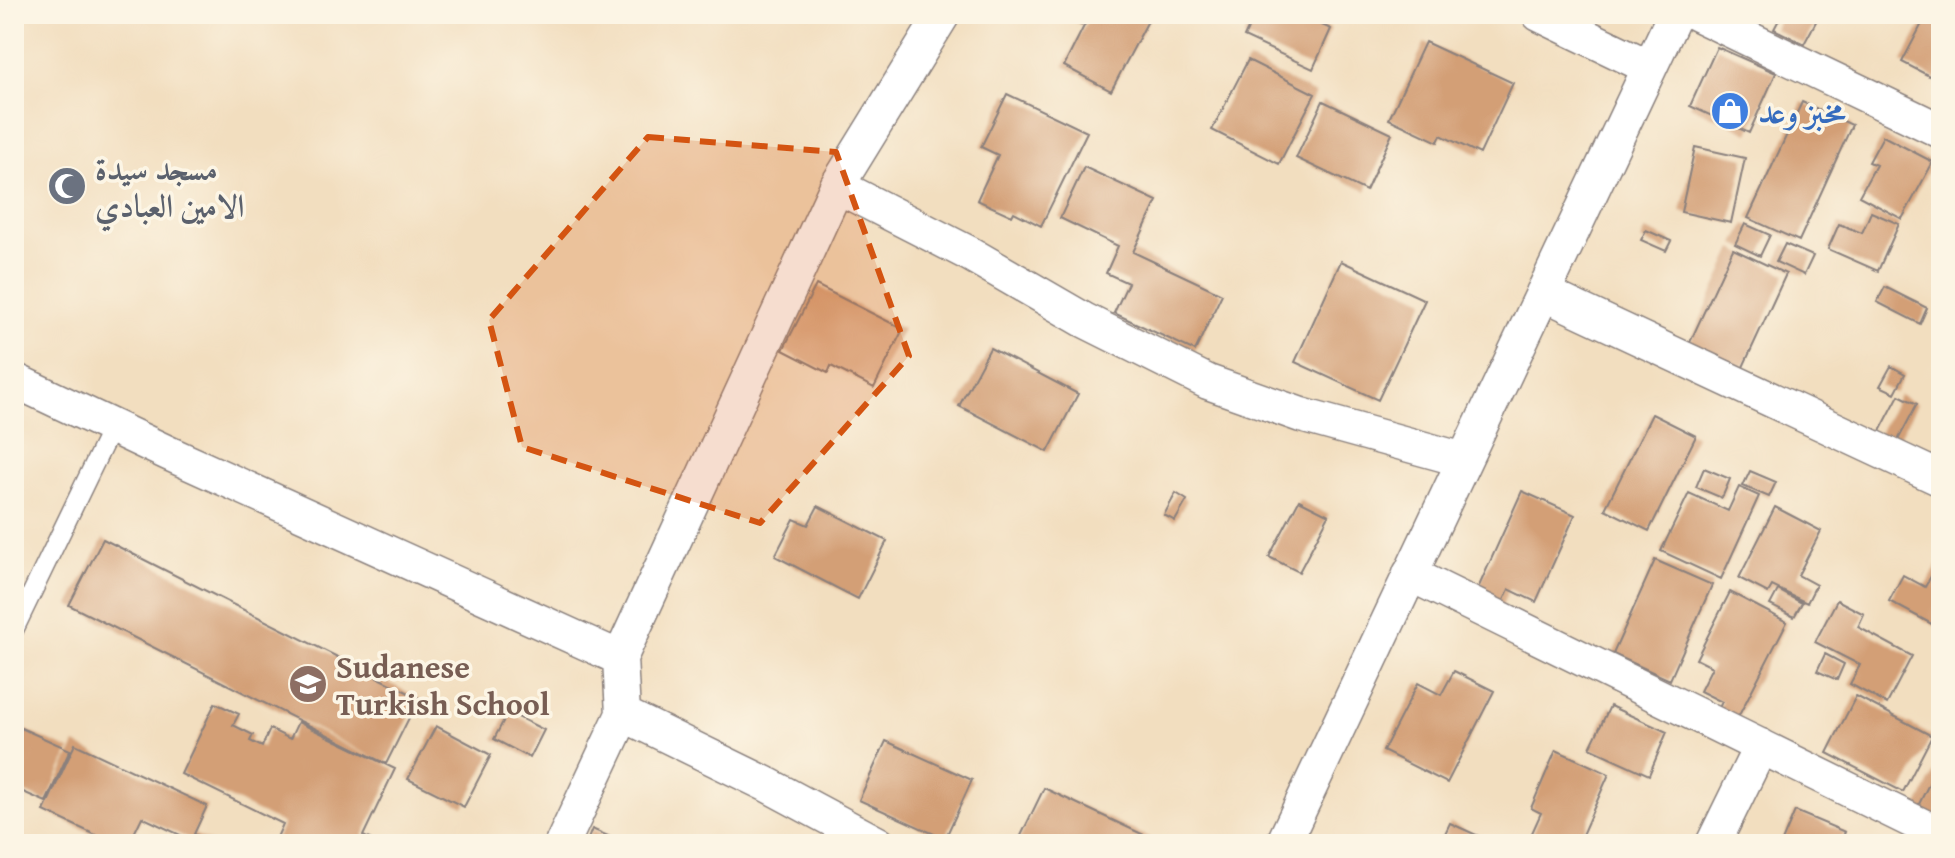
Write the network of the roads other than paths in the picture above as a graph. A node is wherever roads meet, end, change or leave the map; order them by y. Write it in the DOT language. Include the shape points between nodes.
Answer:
graph roads {
  1 [pos="943,14"];
  2 [pos="1539,14"];
  3 [pos="1675,14"];
  4 [pos="1697,14"];
  5 [pos="1649,67"];
  6 [pos="1941,131"];
  7 [pos="837,186"];
  8 [pos="1543,293"];
  9 [pos="14,380"];
  10 [pos="112,427"];
  11 [pos="1464,460"];
  12 [pos="1941,479"];
  13 [pos="1410,574"];
  14 [pos="14,630"];
  15 [pos="620,658"];
  16 [pos="623,714"];
  17 [pos="1761,746"];
  18 [pos="1941,835"];
  19 [pos="562,844"];
  20 [pos="878,844"];
  21 [pos="1283,844"];
  22 [pos="1713,844"];
  1 -- 7 [label="street"];
  2 -- 5 [label="street"];
  3 -- 5 [label="street"];
  4 -- 6 [label="street"];
  5 -- 8 [label="street"];
  7 -- 11 [label="street" via="1208,382 1301,415"];
  7 -- 15 [label="street"];
  8 -- 11 [label="street"];
  8 -- 12 [label="street"];
  9 -- 10 [label="street"];
  10 -- 14 [label="lane"];
  10 -- 15 [label="street"];
  11 -- 13 [label="street"];
  13 -- 17 [label="street"];
  13 -- 21 [label="street"];
  15 -- 16 [label="street"];
  16 -- 19 [label="street"];
  16 -- 20 [label="street"];
  17 -- 18 [label="street"];
  17 -- 22 [label="street"];
}
